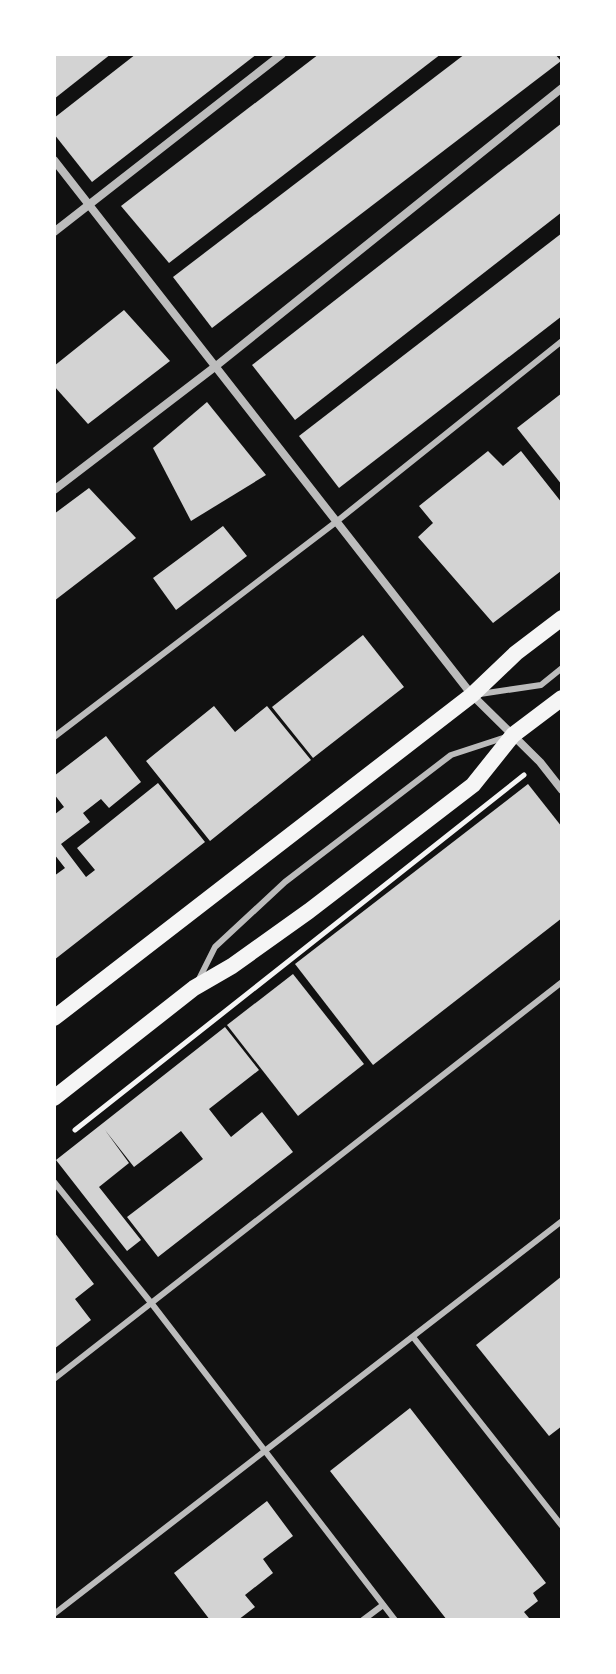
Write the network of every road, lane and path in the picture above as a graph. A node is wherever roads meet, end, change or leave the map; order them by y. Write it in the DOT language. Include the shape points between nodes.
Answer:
graph roads {
  1 [pos="282,54"];
  2 [pos="562,88"];
  3 [pos="54,160"];
  4 [pos="89,204"];
  5 [pos="54,232"];
  6 [pos="562,341"];
  7 [pos="216,366"];
  8 [pos="54,490"];
  9 [pos="336,522"];
  10 [pos="562,618"];
  11 [pos="562,668"];
  12 [pos="472,695"];
  13 [pos="562,698"];
  14 [pos="513,735"];
  15 [pos="54,737"];
  16 [pos="524,775"];
  17 [pos="562,790"];
  18 [pos="562,982"];
  19 [pos="194,988"];
  20 [pos="54,1018"];
  21 [pos="54,1098"];
  22 [pos="75,1130"];
  23 [pos="54,1182"];
  24 [pos="562,1221"];
  25 [pos="152,1304"];
  26 [pos="413,1337"];
  27 [pos="54,1379"];
  28 [pos="265,1450"];
  29 [pos="562,1526"];
  30 [pos="383,1605"];
  31 [pos="54,1614"];
  32 [pos="363,1620"];
  33 [pos="395,1620"];
  1 -- 4 [label="street"];
  2 -- 7 [label="street"];
  3 -- 4 [label="street"];
  4 -- 5 [label="street"];
  4 -- 7 [label="street"];
  6 -- 9 [label="lane"];
  7 -- 8 [label="street"];
  7 -- 9 [label="street"];
  9 -- 12 [label="street"];
  9 -- 15 [label="lane"];
  10 -- 12 [label="main road"];
  11 -- 12 [label="lane" via="541,685"];
  12 -- 14 [label="street"];
  12 -- 20 [label="main road"];
  13 -- 14 [label="main road"];
  14 -- 17 [label="street"];
  14 -- 19 [label="main road" via="473,785 296,921"];
  14 -- 19 [label="lane" via="451,755 285,882 215,947"];
  16 -- 22 [label="path"];
  18 -- 25 [label="lane"];
  19 -- 21 [label="main road"];
  23 -- 25 [label="lane"];
  24 -- 26 [label="lane"];
  25 -- 27 [label="lane"];
  25 -- 28 [label="lane"];
  26 -- 28 [label="lane"];
  26 -- 29 [label="lane"];
  28 -- 30 [label="lane"];
  28 -- 31 [label="lane"];
  30 -- 32 [label="lane"];
  30 -- 33 [label="lane"];
}
